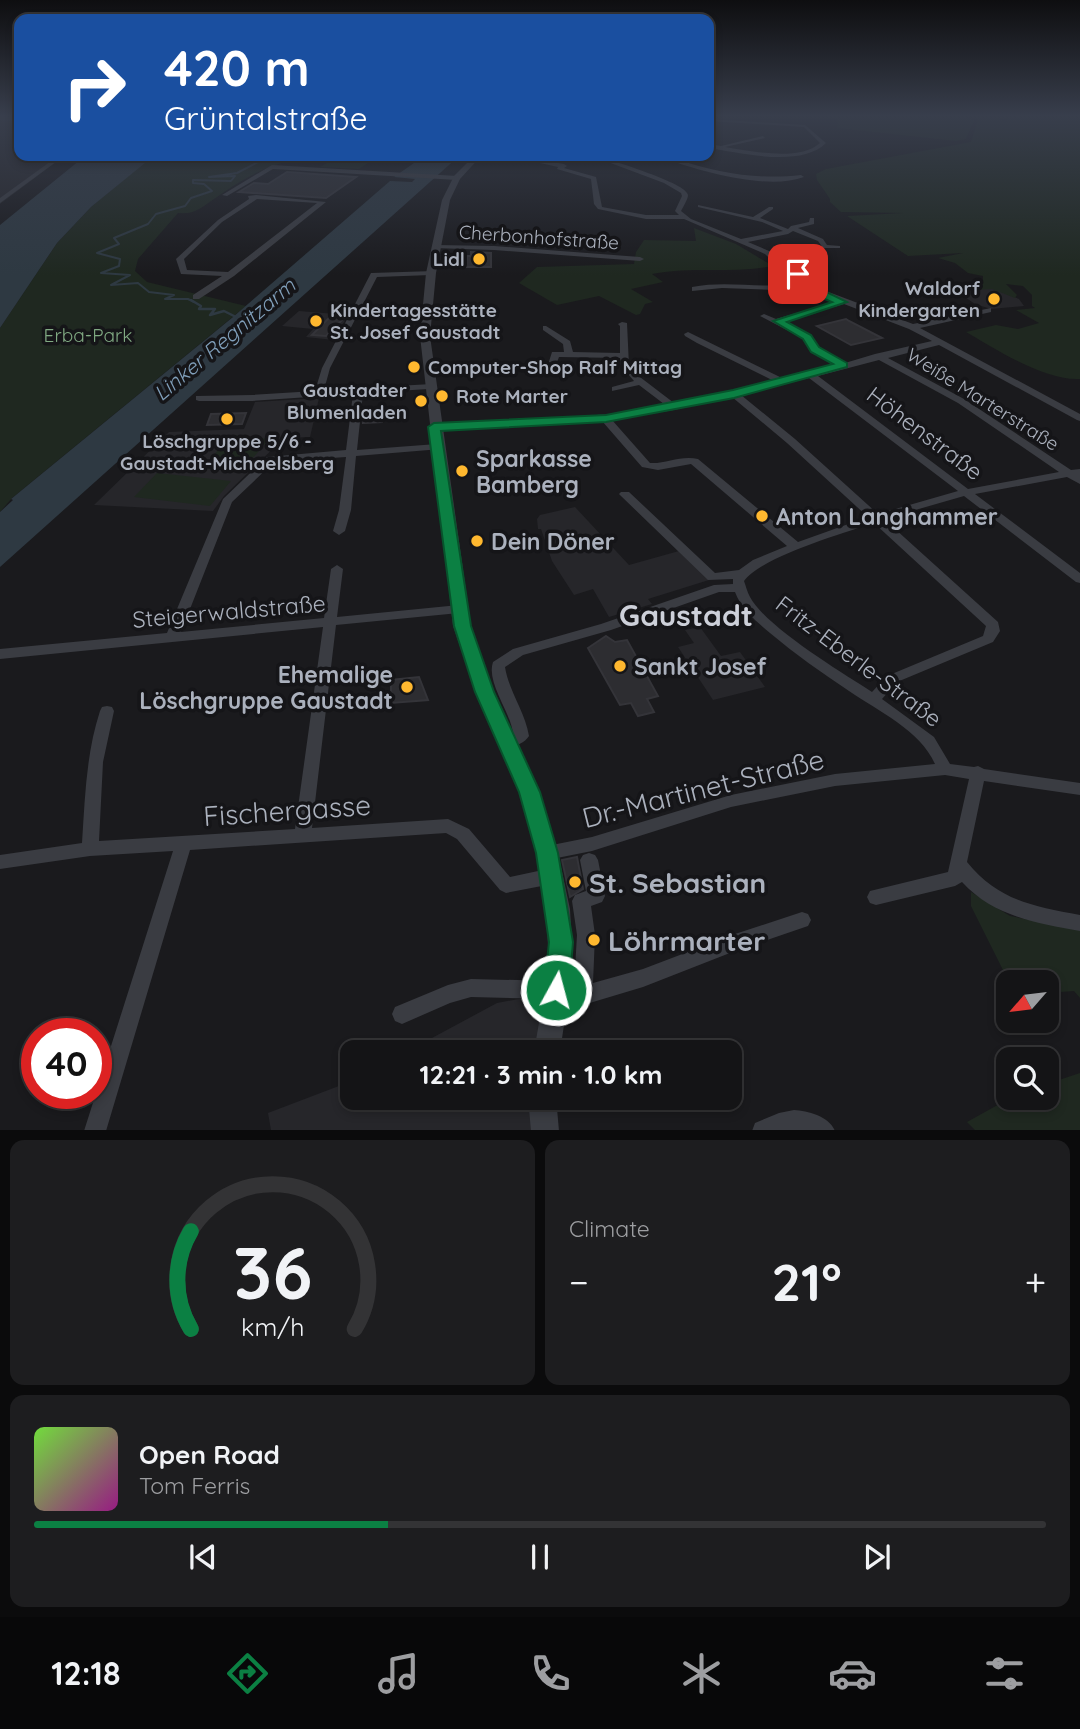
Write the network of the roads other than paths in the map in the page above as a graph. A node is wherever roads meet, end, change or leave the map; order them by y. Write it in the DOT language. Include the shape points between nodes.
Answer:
graph roads {
  1 [pos="44,169"];
  2 [pos="269,169"];
  3 [pos="299,169"];
  4 [pos="466,169"];
  5 [pos="562,169"];
  6 [pos="628,169"];
  7 [pos="702,169"];
  8 [pos="743,169"];
  9 [pos="434,177"];
  10 [pos="801,177"];
  11 [pos="457,178"];
  12 [pos="761,179"];
  13 [pos="256,197"];
  14 [pos="0,201"];
  15 [pos="744,205"];
  16 [pos="700,206"];
  17 [pos="771,208"];
  18 [pos="730,214"];
  19 [pos="684,217"];
  20 [pos="754,219"];
  21 [pos="812,219"];
  22 [pos="790,230"];
  23 [pos="742,241"];
  24 [pos="436,247"];
  25 [pos="838,247"];
  26 [pos="767,253"];
  27 [pos="640,259"];
  28 [pos="431,273"];
  29 [pos="231,274"];
  30 [pos="802,285"];
  31 [pos="695,289"];
  32 [pos="816,292"];
  33 [pos="196,297"];
  34 [pos="842,302"];
  35 [pos="988,310"];
  36 [pos="764,316"];
  37 [pos="778,321"];
  38 [pos="622,324"];
  39 [pos="912,327"];
  40 [pos="546,328"];
  41 [pos="688,334"];
  42 [pos="940,342"];
  43 [pos="569,354"];
  44 [pos="625,356"];
  45 [pos="878,356"];
  46 [pos="842,365"];
  47 [pos="550,371"];
  48 [pos="810,374"];
  49 [pos="781,381"];
  50 [pos="640,382"];
  51 [pos="429,386"];
  52 [pos="615,388"];
  53 [pos="358,392"];
  54 [pos="734,394"];
  55 [pos="318,395"];
  56 [pos="200,398"];
  57 [pos="674,407"];
  58 [pos="1080,418"];
  59 [pos="606,419"];
  60 [pos="434,427"];
  61 [pos="437,447"];
  62 [pos="351,454"];
  63 [pos="1074,473"];
  64 [pos="1080,481"];
  65 [pos="968,491"];
  66 [pos="625,494"];
  67 [pos="876,518"];
  68 [pos="339,531"];
  69 [pos="796,547"];
  70 [pos="337,569"];
  71 [pos="742,573"];
  72 [pos="1080,579"];
  73 [pos="725,584"];
  74 [pos="459,609"];
  75 [pos="331,622"];
  76 [pos="172,637"];
  77 [pos="1,654"];
  78 [pos="874,699"];
  79 [pos="107,711"];
  80 [pos="508,742"];
  81 [pos="945,769"];
  82 [pos="978,772"];
  83 [pos="1080,789"];
  84 [pos="461,832"];
  85 [pos="303,834"];
  86 [pos="184,843"];
  87 [pos="90,849"];
  88 [pos="589,860"];
  89 [pos="0,862"];
  90 [pos="957,863"];
  91 [pos="550,864"];
  92 [pos="876,897"];
  93 [pos="802,920"];
  94 [pos="1080,922"];
  95 [pos="556,993"];
  96 [pos="583,996"];
  97 [pos="402,1014"];
  98 [pos="549,1040"];
  99 [pos="543,1110"];
  100 [pos="95,1130"];
  101 [pos="545,1130"];
  102 [pos="763,1130"];
  103 [pos="824,1130"];
  1 -- 14 [label="street"];
  2 -- 13 [label="street" via="225,195"];
  3 -- 9 [label="street"];
  4 -- 11 [label="street"];
  5 -- 19 [label="street" via="594,178 597,204 604,209 644,217"];
  6 -- 19 [label="street" via="685,195 677,208"];
  7 -- 12 [label="street"];
  8 -- 12 [label="street"];
  9 -- 11 [label="street"];
  10 -- 12 [label="street"];
  11 -- 24 [label="street" via="444,207"];
  13 -- 29 [label="street" via="220,221 180,259 184,272"];
  13 -- 29 [label="street" via="323,202"];
  15 -- 18 [label="street"];
  16 -- 18 [label="street"];
  17 -- 20 [label="street"];
  18 -- 20 [label="street"];
  19 -- 23 [label="street"];
  20 -- 22 [label="street"];
  21 -- 22 [label="street" via="812,223"];
  22 -- 23 [label="street"];
  22 -- 25 [label="street" via="821,240 825,247"];
  23 -- 26 [label="street"];
  24 -- 27 [label="street, Cherbonhofstraße"];
  24 -- 28 [label="street"];
  26 -- 30 [label="street"];
  26 -- 32 [label="street" via="786,261"];
  28 -- 51 [label="street" via="425,336"];
  28 -- 55 [label="street" via="374,275 327,365"];
  29 -- 33 [label="street"];
  30 -- 31 [label="street" via="778,290 719,283"];
  30 -- 32 [label="street"];
  32 -- 34 [label="street"];
  34 -- 37 [label="street"];
  34 -- 39 [label="street"];
  35 -- 39 [label="street"];
  36 -- 37 [label="street"];
  37 -- 46 [label="street"];
  38 -- 44 [label="street"];
  39 -- 42 [label="street"];
  40 -- 43 [label="street" via="567,344"];
  41 -- 49 [label="street" via="721,355 753,364"];
  42 -- 45 [label="street"];
  42 -- 58 [label="street"];
  43 -- 44 [label="street"];
  43 -- 47 [label="street" via="555,354"];
  44 -- 50 [label="street" via="625,366"];
  45 -- 46 [label="street"];
  45 -- 63 [label="street, Weiße Marterstraße" via="961,401"];
  46 -- 48 [label="street"];
  48 -- 49 [label="street"];
  48 -- 65 [label="street, Höhenstraße"];
  49 -- 54 [label="street"];
  50 -- 52 [label="street"];
  50 -- 57 [label="street"];
  51 -- 53 [label="street"];
  51 -- 60 [label="street"];
  53 -- 55 [label="street"];
  53 -- 62 [label="street"];
  54 -- 57 [label="street"];
  54 -- 67 [label="street"];
  55 -- 56 [label="street"];
  57 -- 59 [label="street"];
  59 -- 60 [label="street"];
  59 -- 69 [label="street" via="646,465 694,461"];
  60 -- 61 [label="street"];
  61 -- 62 [label="street"];
  61 -- 74 [label="street"];
  62 -- 68 [label="street"];
  62 -- 76 [label="street" via="271,459 227,501"];
  63 -- 64 [label="street"];
  63 -- 65 [label="street"];
  65 -- 67 [label="street"];
  65 -- 72 [label="street, Höhenstraße"];
  66 -- 73 [label="street, Fritz-Eberle-Straße"];
  67 -- 69 [label="street"];
  67 -- 78 [label="street" via="985,614 993,631 988,639 892,679"];
  69 -- 71 [label="street"];
  70 -- 75 [label="street"];
  71 -- 73 [label="street"];
  71 -- 73 [label="street"];
  73 -- 78 [label="street, Fritz-Eberle-Straße" via="785,638"];
  73 -- 80 [label="street" via="502,660 498,665 502,684 522,736"];
  74 -- 75 [label="street, Steigerwaldstraße"];
  74 -- 80 [label="street" via="475,668"];
  75 -- 76 [label="street, Steigerwaldstraße"];
  75 -- 85 [label="street"];
  76 -- 77 [label="street, Steigerwaldstraße"];
  78 -- 81 [label="street, Fritz-Eberle-Straße" via="930,741"];
  79 -- 87 [label="street" via="97,747"];
  80 -- 91 [label="street" via="529,792"];
  81 -- 82 [label="street, Dr.-Martinet-Straße"];
  81 -- 91 [label="street, Dr.-Martinet-Straße" via="785,789 583,846"];
  82 -- 83 [label="street, Dr.-Martinet-Straße"];
  82 -- 90 [label="street"];
  84 -- 85 [label="street, Fischergasse" via="448,826"];
  84 -- 91 [label="street, Fischergasse" via="506,885"];
  85 -- 86 [label="street, Fischergasse"];
  86 -- 87 [label="street, Fischergasse"];
  86 -- 100 [label="street"];
  87 -- 89 [label="street, Fischergasse"];
  88 -- 96 [label="street" via="596,896 581,901 586,935"];
  90 -- 92 [label="street" via="955,878"];
  90 -- 94 [label="street" via="983,894 1001,904"];
  91 -- 95 [label="street" via="561,942"];
  93 -- 96 [label="street" via="616,989"];
  95 -- 96 [label="street"];
  95 -- 97 [label="street" via="471,988"];
  95 -- 98 [label="street"];
  99 -- 101 [label="street"];
  102 -- 103 [label="street" via="797,1119"];
}
